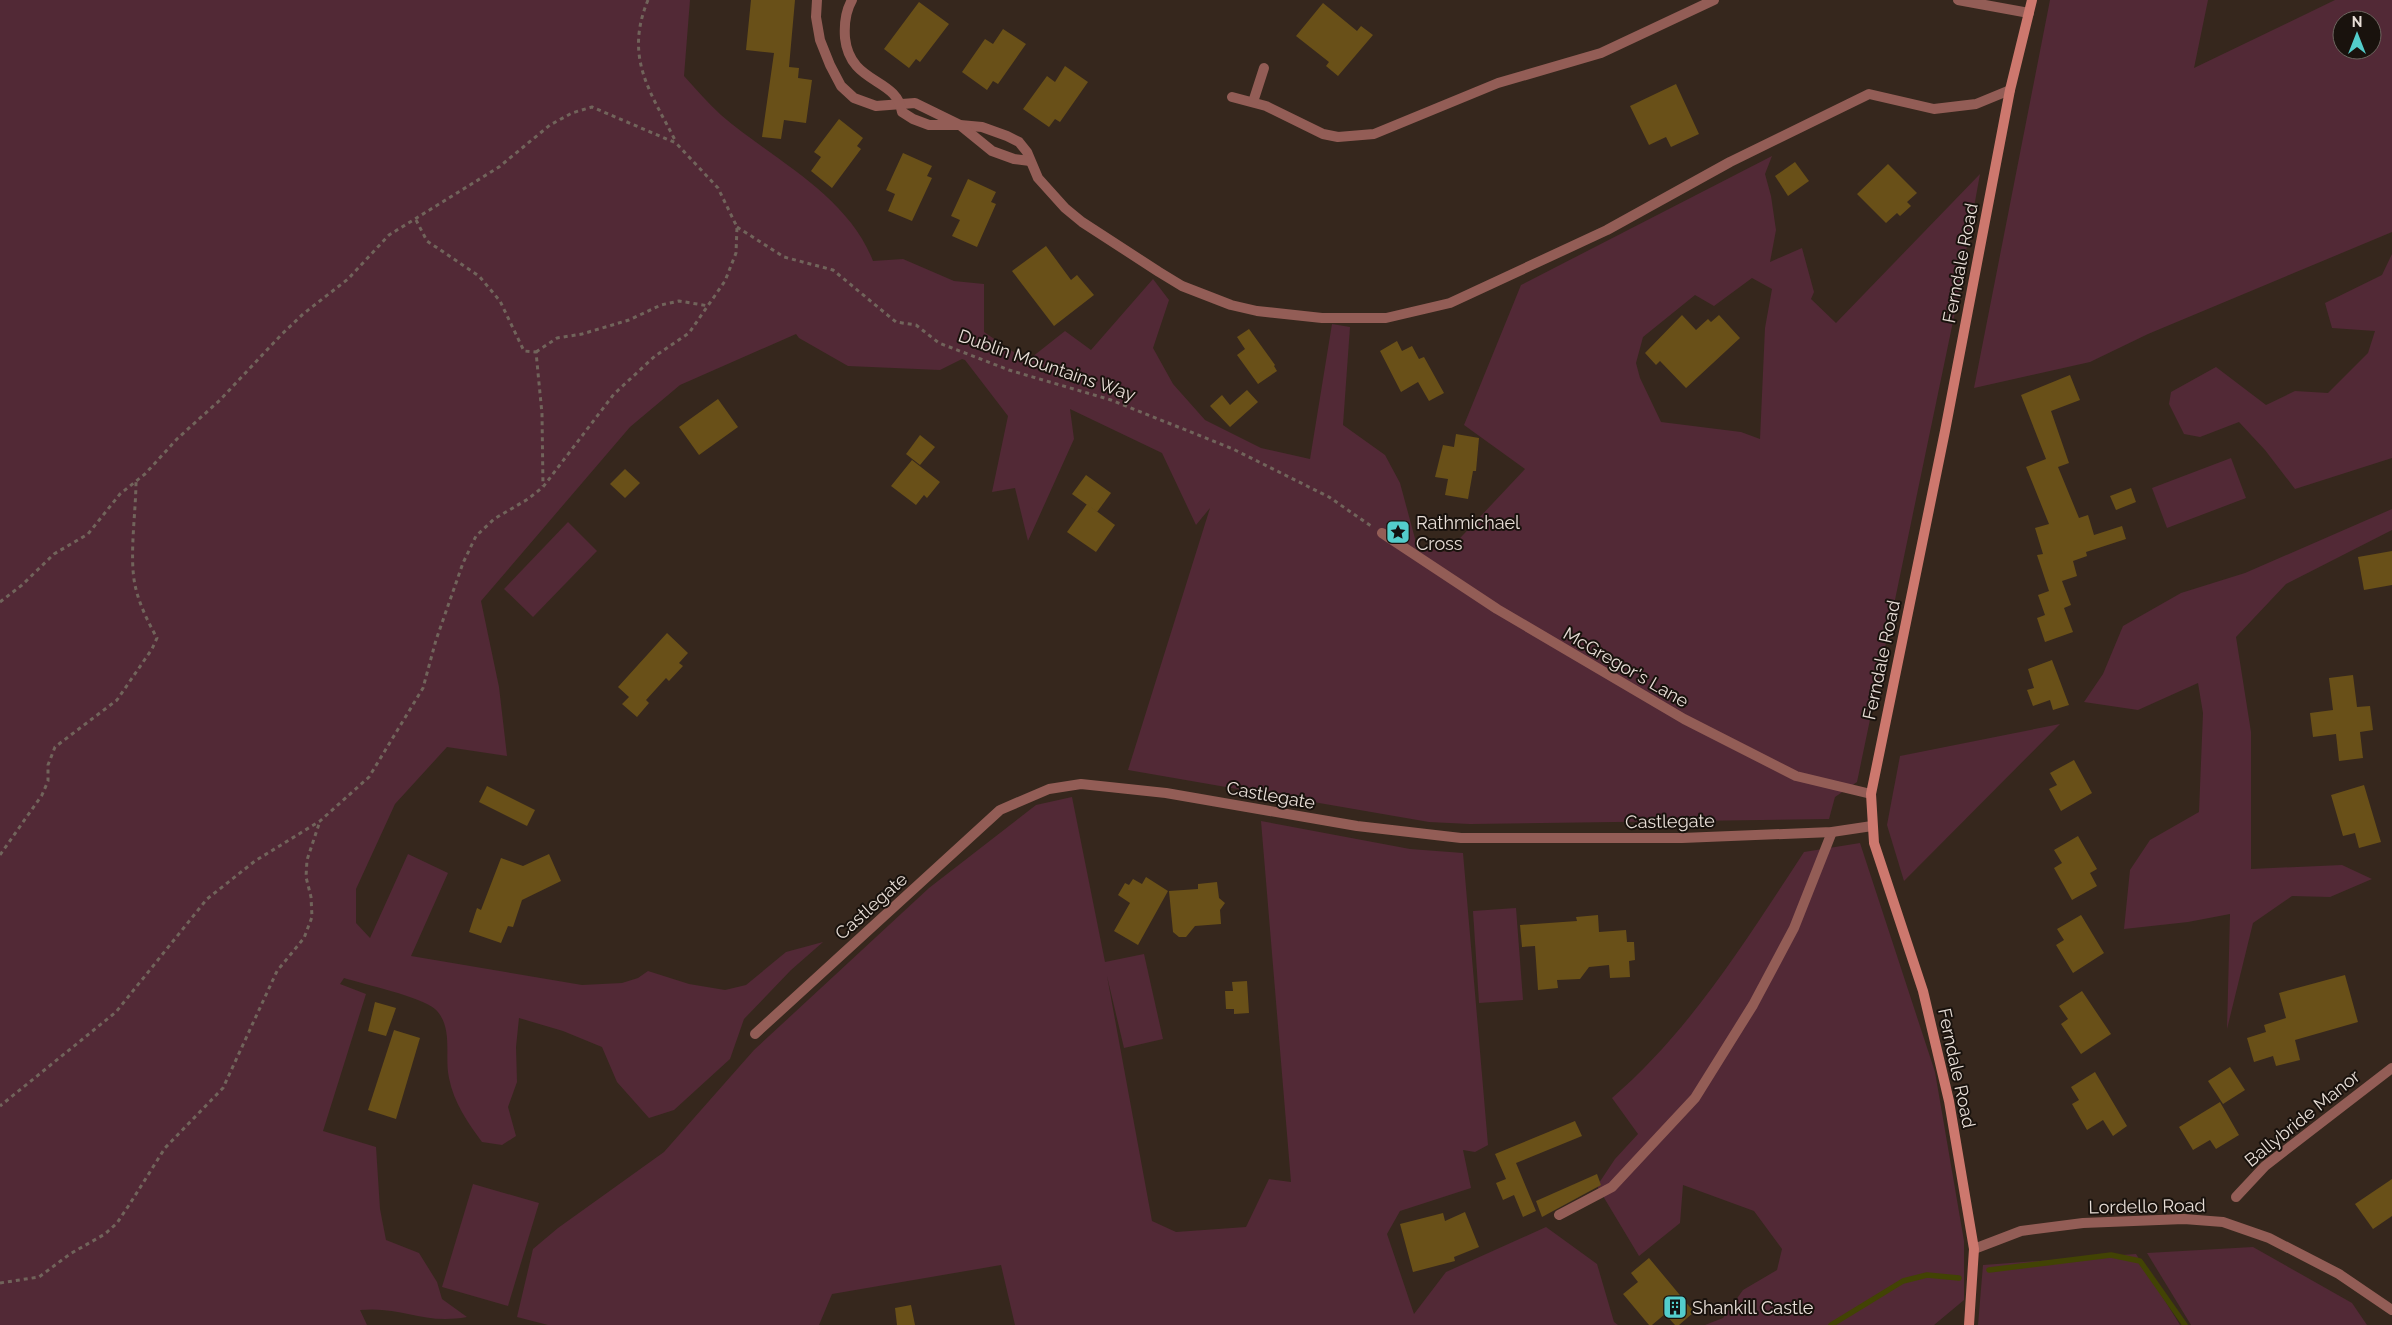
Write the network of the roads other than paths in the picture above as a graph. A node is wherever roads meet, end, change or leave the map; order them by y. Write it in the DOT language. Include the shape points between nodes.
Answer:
graph roads {
  1 [pos="817,0"];
  2 [pos="852,0"];
  3 [pos="1714,0"];
  4 [pos="1958,0"];
  5 [pos="2032,0"];
  6 [pos="2029,13"];
  7 [pos="1264,68"];
  8 [pos="2010,90"];
  9 [pos="1232,97"];
  10 [pos="1253,102"];
  11 [pos="901,104"];
  12 [pos="960,125"];
  13 [pos="1030,161"];
  14 [pos="1382,533"];
  15 [pos="1871,794"];
  16 [pos="1872,826"];
  17 [pos="1832,832"];
  18 [pos="755,1034"];
  19 [pos="2392,1068"];
  20 [pos="2236,1198"];
  21 [pos="1559,1216"];
  22 [pos="1974,1249"];
  23 [pos="2392,1310"];
  24 [pos="1969,1325"];
  1 -- 11 [label="street" via="820,40 841,86 864,104"];
  2 -- 11 [label="street" via="844,26 849,58 863,73 891,90"];
  3 -- 10 [label="street" via="1601,52 1498,83 1374,134 1355,137 1323,134"];
  4 -- 6 [label="street"];
  5 -- 6 [label="street, Ferndale Road"];
  6 -- 8 [label="street, Ferndale Road"];
  7 -- 10 [label="street"];
  8 -- 13 [label="street" via="1976,104 1934,109 1869,94 1730,162 1607,230 1537,264 1450,303 1386,318 1322,318 1257,311 1199,293 1159,272 1082,222 1049,191"];
  8 -- 15 [label="street, Ferndale Road"];
  9 -- 10 [label="street"];
  11 -- 12 [label="street" via="915,103"];
  11 -- 12 [label="street" via="902,112 913,119 941,126"];
  12 -- 13 [label="street" via="992,151"];
  12 -- 13 [label="street" via="995,130 1019,142"];
  14 -- 15 [label="street, McGregor's Lane" via="1497,609 1684,719 1796,776"];
  15 -- 16 [label="street, Ferndale Road"];
  16 -- 17 [label="street, Castlegate"];
  16 -- 22 [label="street, Ferndale Road" via="1874,843 1923,991 1949,1101"];
  17 -- 18 [label="street, Castlegate" via="1682,838 1461,838 1357,826 1166,792 1081,784 1049,789 1000,810"];
  17 -- 21 [label="street" via="1794,928 1753,1005 1695,1098 1612,1187"];
  19 -- 20 [label="street, Ballybride Manor" via="2265,1166"];
  22 -- 23 [label="street, Lordello Road" via="2021,1231 2083,1223 2224,1222 2269,1238 2339,1274"];
  22 -- 24 [label="street, Ferndale Road"];
}
